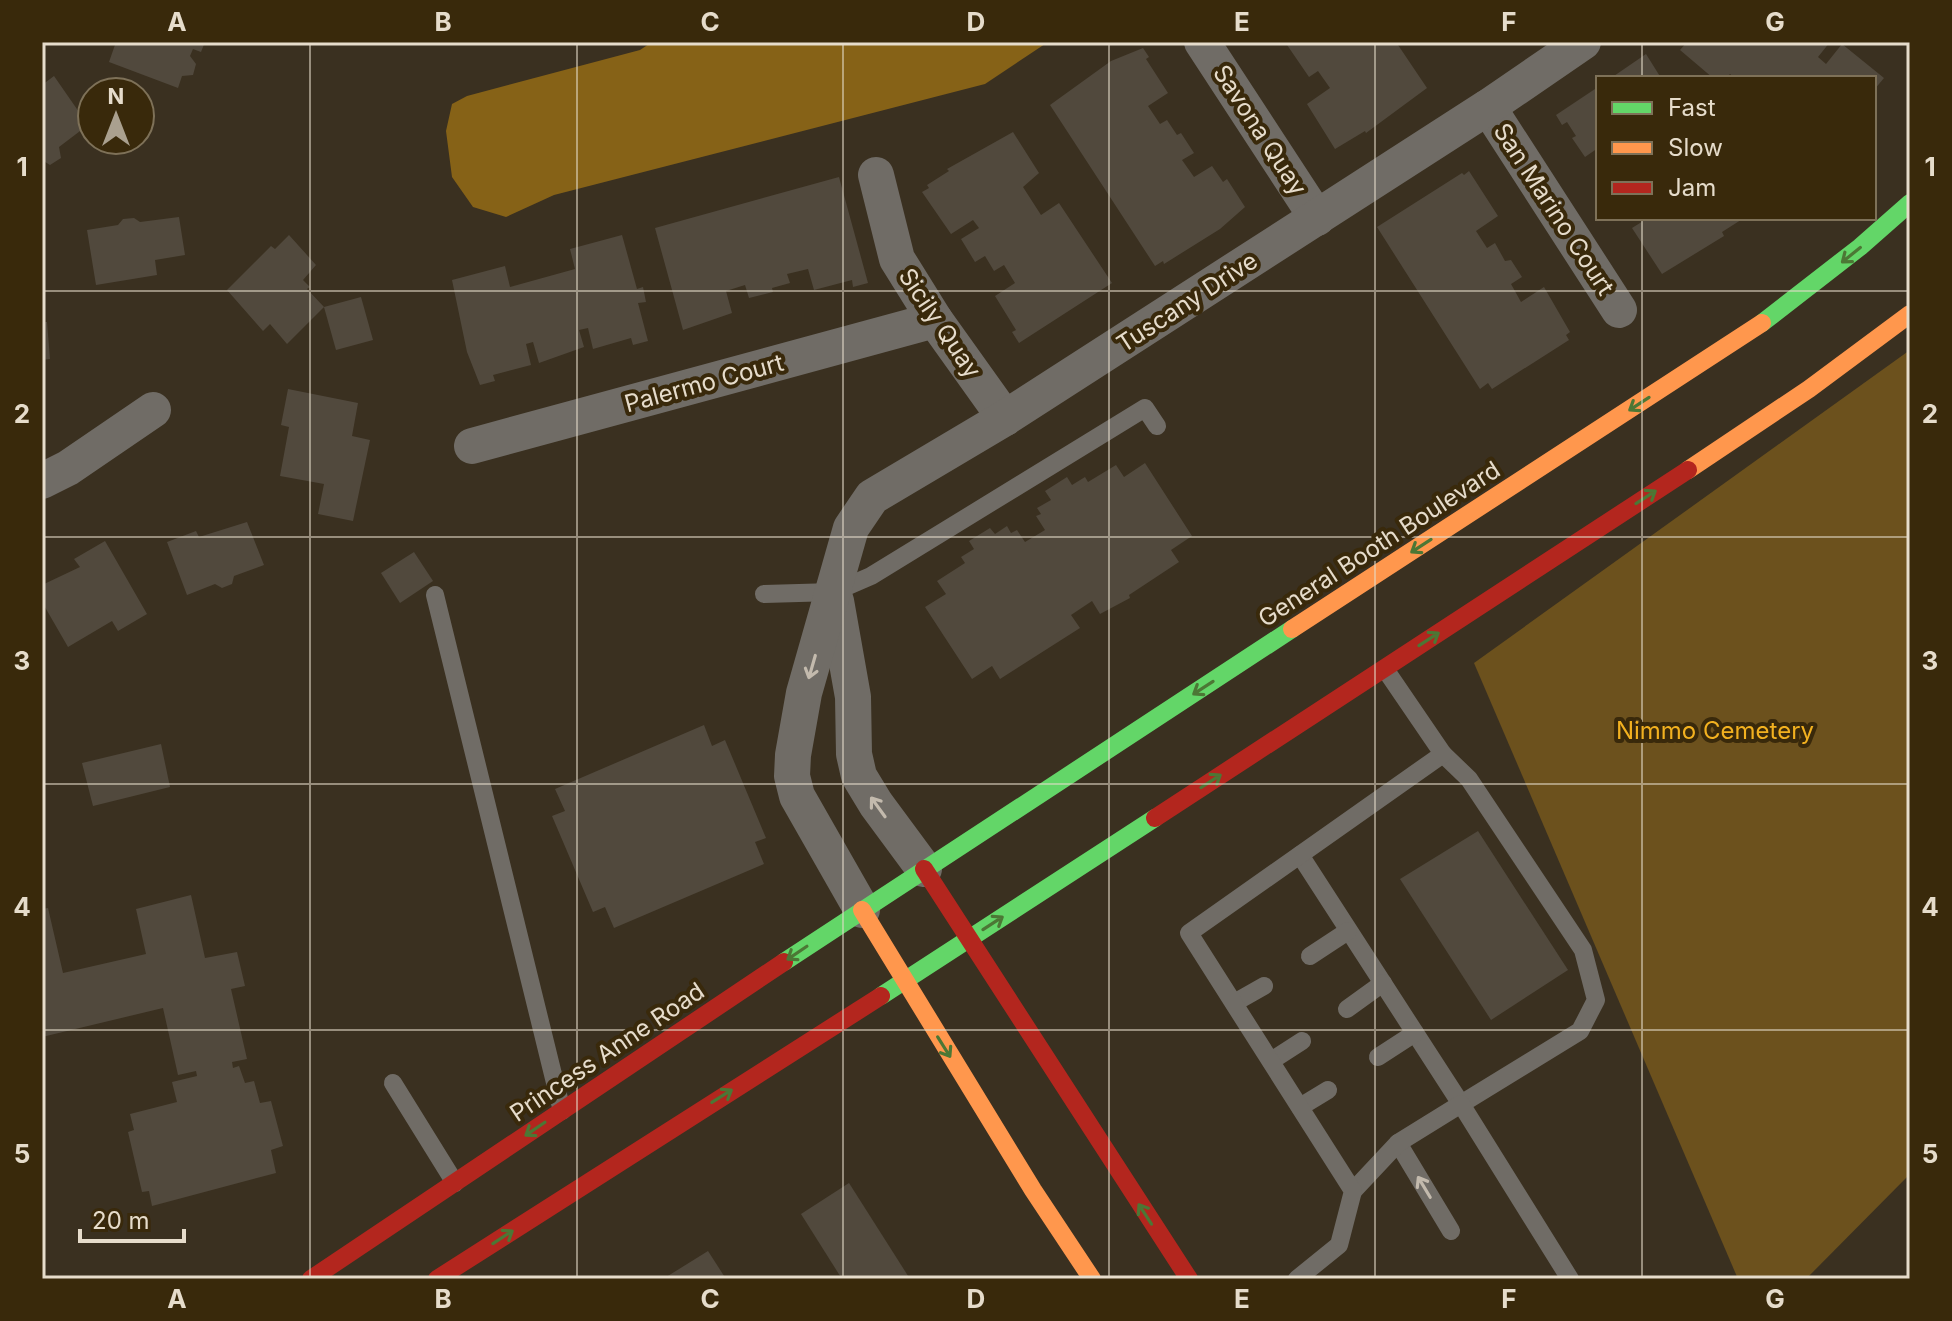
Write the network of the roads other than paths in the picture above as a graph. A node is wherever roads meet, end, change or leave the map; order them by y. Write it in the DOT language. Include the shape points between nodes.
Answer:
graph roads {
  1 [pos="1202,42"];
  2 [pos="1583,42"];
  3 [pos="1488,107"];
  4 [pos="876,175"];
  5 [pos="1910,203"];
  6 [pos="1317,218"];
  7 [pos="1619,310"];
  8 [pos="1910,314"];
  9 [pos="935,320"];
  10 [pos="153,410"];
  11 [pos="1005,418"];
  12 [pos="1157,426"];
  13 [pos="472,446"];
  14 [pos="42,481"];
  15 [pos="834,592"];
  16 [pos="764,594"];
  17 [pos="435,595"];
  18 [pos="1385,668"];
  19 [pos="1443,754"];
  20 [pos="1300,855"];
  21 [pos="924,869"];
  22 [pos="862,910"];
  23 [pos="1348,931"];
  24 [pos="968,940"];
  25 [pos="1310,956"];
  26 [pos="904,981"];
  27 [pos="1383,983"];
  28 [pos="1264,986"];
  29 [pos="1234,1003"];
  30 [pos="1347,1009"];
  31 [pos="1415,1033"];
  32 [pos="1302,1041"];
  33 [pos="1378,1057"];
  34 [pos="1271,1061"];
  35 [pos="393,1083"];
  36 [pos="1328,1090"];
  37 [pos="1461,1104"];
  38 [pos="1300,1107"];
  39 [pos="562,1111"];
  40 [pos="1398,1143"];
  41 [pos="455,1183"];
  42 [pos="1353,1191"];
  43 [pos="1451,1231"];
  44 [pos="311,1279"];
  45 [pos="437,1279"];
  46 [pos="1092,1279"];
  47 [pos="1189,1279"];
  48 [pos="1297,1279"];
  49 [pos="1570,1279"];
  1 -- 6 [label="street, Savona Quay"];
  2 -- 3 [label="street, Tuscany Drive"];
  3 -- 6 [label="street, Tuscany Drive"];
  3 -- 7 [label="street, San Marino Court"];
  4 -- 9 [label="street, Sicily Quay" via="897,259"];
  5 -- 21 [label="main road, General Booth Boulevard, one-way" via="1763,322"];
  6 -- 11 [label="street, Tuscany Drive"];
  18 -- 8 [label="main road, one-way" via="1809,389"];
  9 -- 11 [label="street, Sicily Quay"];
  9 -- 13 [label="street, Palermo Court"];
  10 -- 14 [label="street"];
  11 -- 15 [label="street, Tuscany Drive" via="872,497 851,528"];
  12 -- 15 [label="lane" via="1145,408 871,576"];
  15 -- 16 [label="lane"];
  21 -- 15 [label="street, Tuscany Drive, one-way" via="859,776 853,697"];
  15 -- 22 [label="street, Tuscany Drive, one-way" via="804,693 792,776 806,814"];
  17 -- 39 [label="lane"];
  18 -- 19 [label="lane"];
  24 -- 18 [label="main road, one-way"];
  19 -- 20 [label="lane"];
  19 -- 37 [label="lane" via="1469,779 1583,950 1596,1000 1580,1031"];
  20 -- 23 [label="lane"];
  20 -- 29 [label="lane" via="1189,933"];
  21 -- 22 [label="main road, General Booth Boulevard"];
  21 -- 24 [label="main road"];
  22 -- 26 [label="main road"];
  22 -- 39 [label="main road, Princess Anne Road, one-way"];
  23 -- 25 [label="lane"];
  23 -- 27 [label="lane"];
  24 -- 26 [label="main road"];
  47 -- 24 [label="main road, one-way"];
  45 -- 26 [label="main road, one-way"];
  26 -- 46 [label="main road, one-way"];
  27 -- 30 [label="lane"];
  27 -- 31 [label="lane"];
  28 -- 29 [label="lane"];
  29 -- 34 [label="lane"];
  31 -- 33 [label="lane"];
  31 -- 37 [label="lane"];
  32 -- 34 [label="lane"];
  34 -- 38 [label="lane"];
  35 -- 41 [label="lane"];
  36 -- 38 [label="lane"];
  37 -- 40 [label="lane"];
  37 -- 49 [label="lane"];
  38 -- 42 [label="lane"];
  39 -- 41 [label="main road, Princess Anne Road, one-way"];
  40 -- 42 [label="lane"];
  43 -- 40 [label="lane, one-way"];
  41 -- 44 [label="main road, Princess Anne Road"];
  42 -- 48 [label="lane" via="1339,1245"];
}
